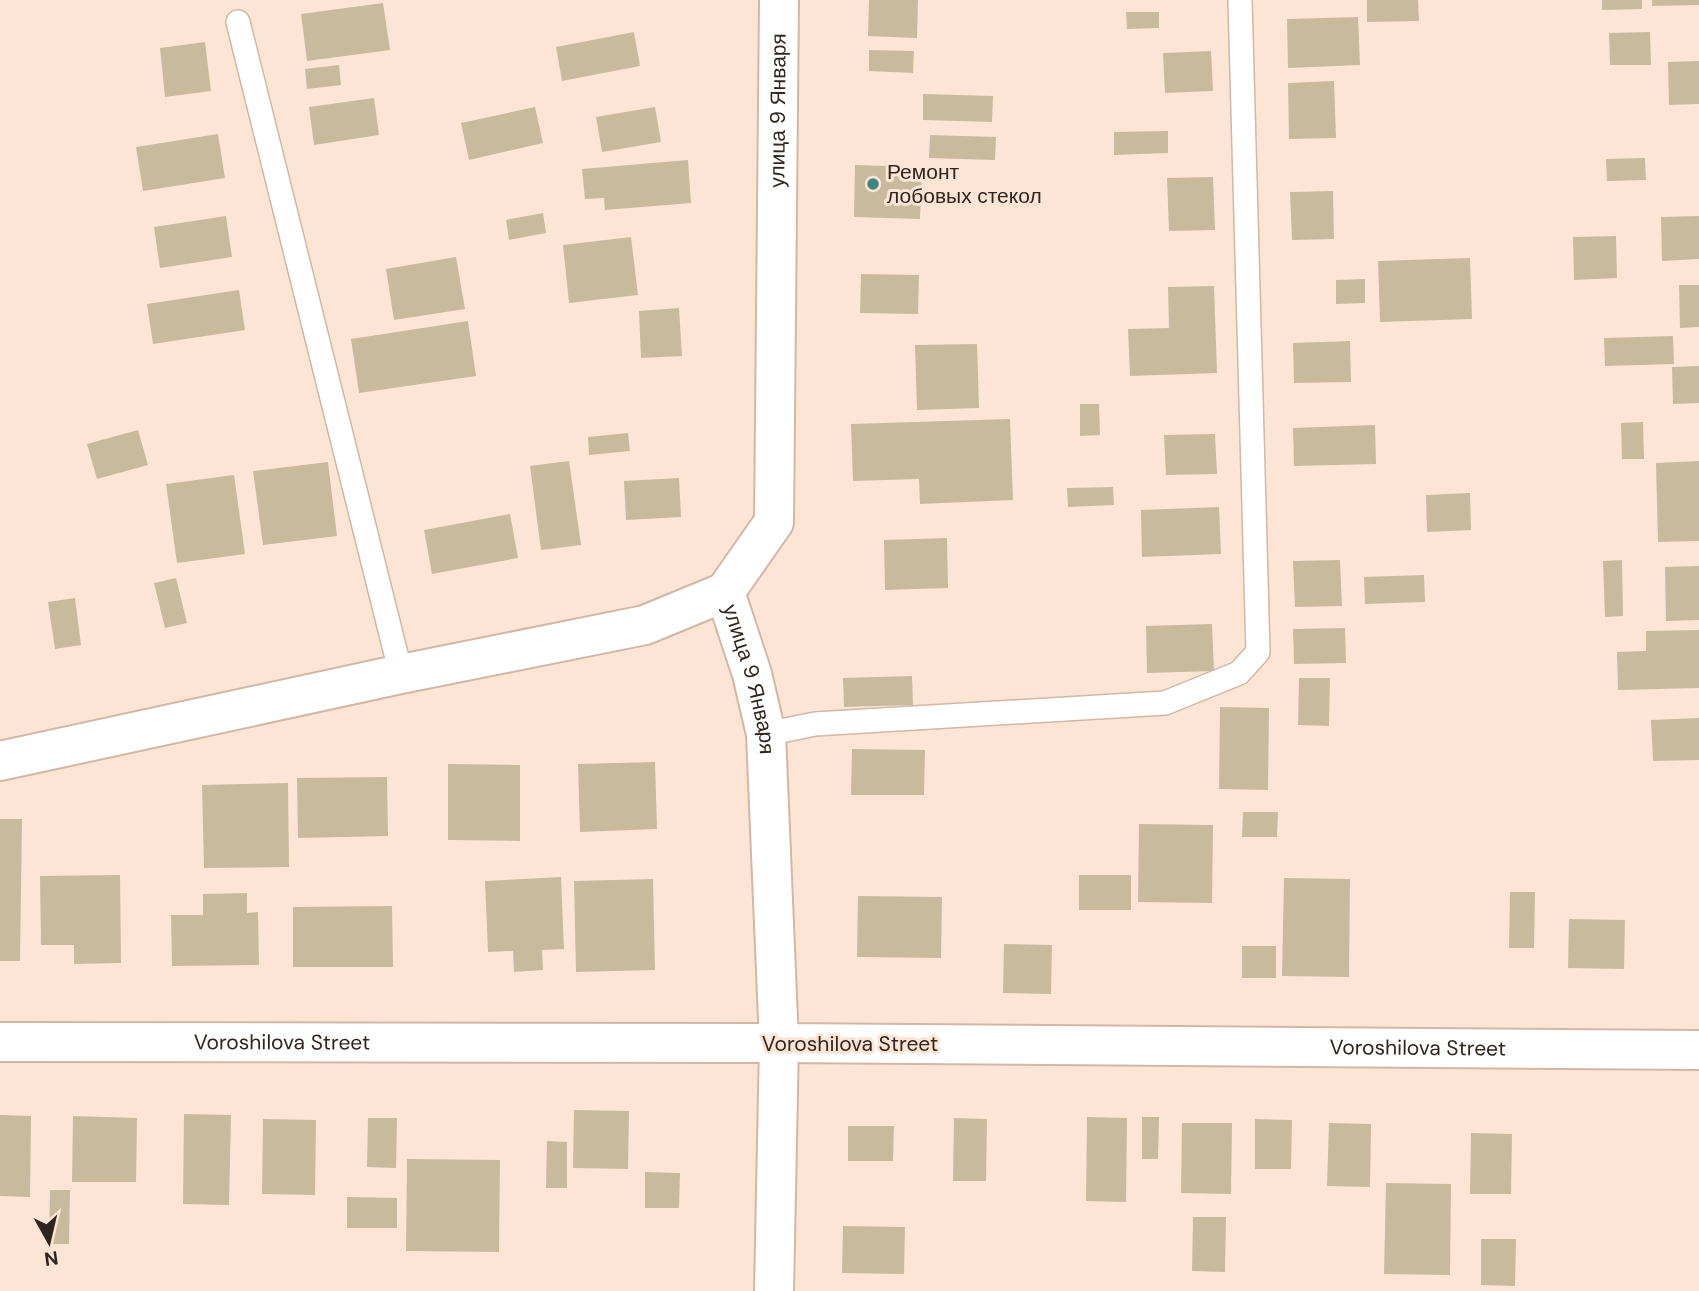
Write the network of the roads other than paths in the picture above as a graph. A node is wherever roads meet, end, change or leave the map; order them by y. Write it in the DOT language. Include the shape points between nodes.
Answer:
graph roads {
  1 [pos="779,0"];
  2 [pos="1240,0"];
  3 [pos="237,22"];
  4 [pos="725,592"];
  5 [pos="401,674"];
  6 [pos="766,734"];
  7 [pos="0,761"];
  8 [pos="0,1042"];
  9 [pos="779,1043"];
  10 [pos="1699,1050"];
  11 [pos="774,1291"];
  1 -- 4 [label="street, улица 9 Января" via="774,522"];
  2 -- 6 [label="lane" via="1258,652 1239,673 1165,703 815,724"];
  3 -- 5 [label="lane"];
  4 -- 5 [label="street" via="645,625"];
  4 -- 6 [label="street, улица 9 Января"];
  5 -- 7 [label="street"];
  6 -- 9 [label="street, улица 9 Января"];
  8 -- 9 [label="street, Voroshilova Street"];
  9 -- 10 [label="street, Voroshilova Street"];
  9 -- 11 [label="street, улица 9 Января"];
}
